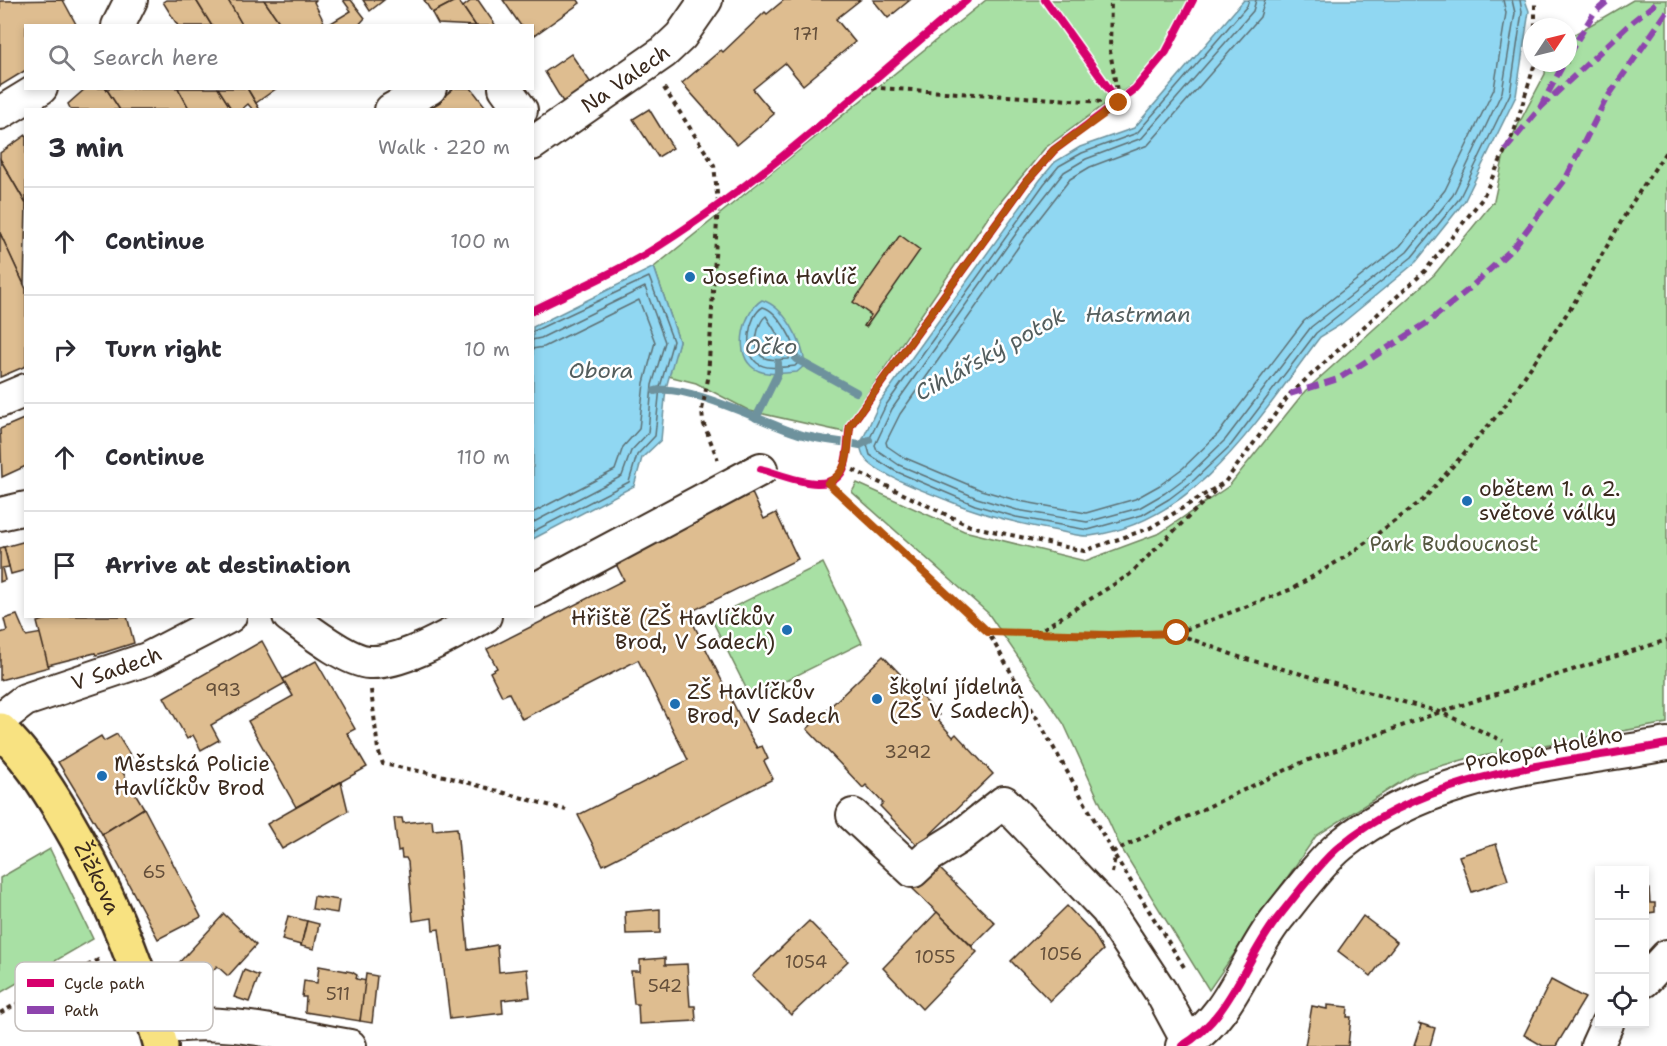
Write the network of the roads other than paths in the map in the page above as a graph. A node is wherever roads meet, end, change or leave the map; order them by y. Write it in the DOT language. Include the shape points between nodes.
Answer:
graph roads {
  1 [pos="131,0"];
  2 [pos="706,0"];
  3 [pos="119,24"];
  4 [pos="38,90"];
  5 [pos="426,90"];
  6 [pos="506,90"];
  7 [pos="395,108"];
  8 [pos="520,108"];
  9 [pos="0,113"];
  10 [pos="536,136"];
  11 [pos="24,391"];
  12 [pos="0,401"];
  13 [pos="761,469"];
  14 [pos="24,508"];
  15 [pos="0,514"];
  16 [pos="534,590"];
  17 [pos="226,618"];
  18 [pos="292,618"];
  19 [pos="481,618"];
  20 [pos="0,719"];
  21 [pos="0,730"];
  22 [pos="1667,744"];
  23 [pos="853,815"];
  24 [pos="1667,956"];
  25 [pos="135,962"];
  26 [pos="1649,976"];
  27 [pos="213,1024"];
  28 [pos="1605,1028"];
  29 [pos="1197,1041"];
  30 [pos="350,1046"];
  31 [pos="1597,1046"];
  1 -- 3 [label="street"];
  2 -- 10 [label="street, Na Valech" via="681,36 648,64"];
  4 -- 9 [label="street"];
  5 -- 7 [label="street"];
  6 -- 8 [label="street"];
  11 -- 12 [label="street"];
  13 -- 16 [label="street"];
  14 -- 15 [label="street"];
  17 -- 20 [label="street, V Sadech" via="147,659 25,700"];
  18 -- 19 [label="street" via="329,645 368,663 418,649"];
  21 -- 25 [label="main road, Žižkova" via="29,761 74,834"];
  22 -- 29 [label="street, Prokopa Holého" via="1480,778 1412,800 1376,819 1339,846 1275,922 1216,1019"];
  23 -- 29 [label="street" via="913,871 1004,802 1107,910"];
  24 -- 26 [label="street"];
  27 -- 30 [label="street"];
  28 -- 31 [label="street"];
}
